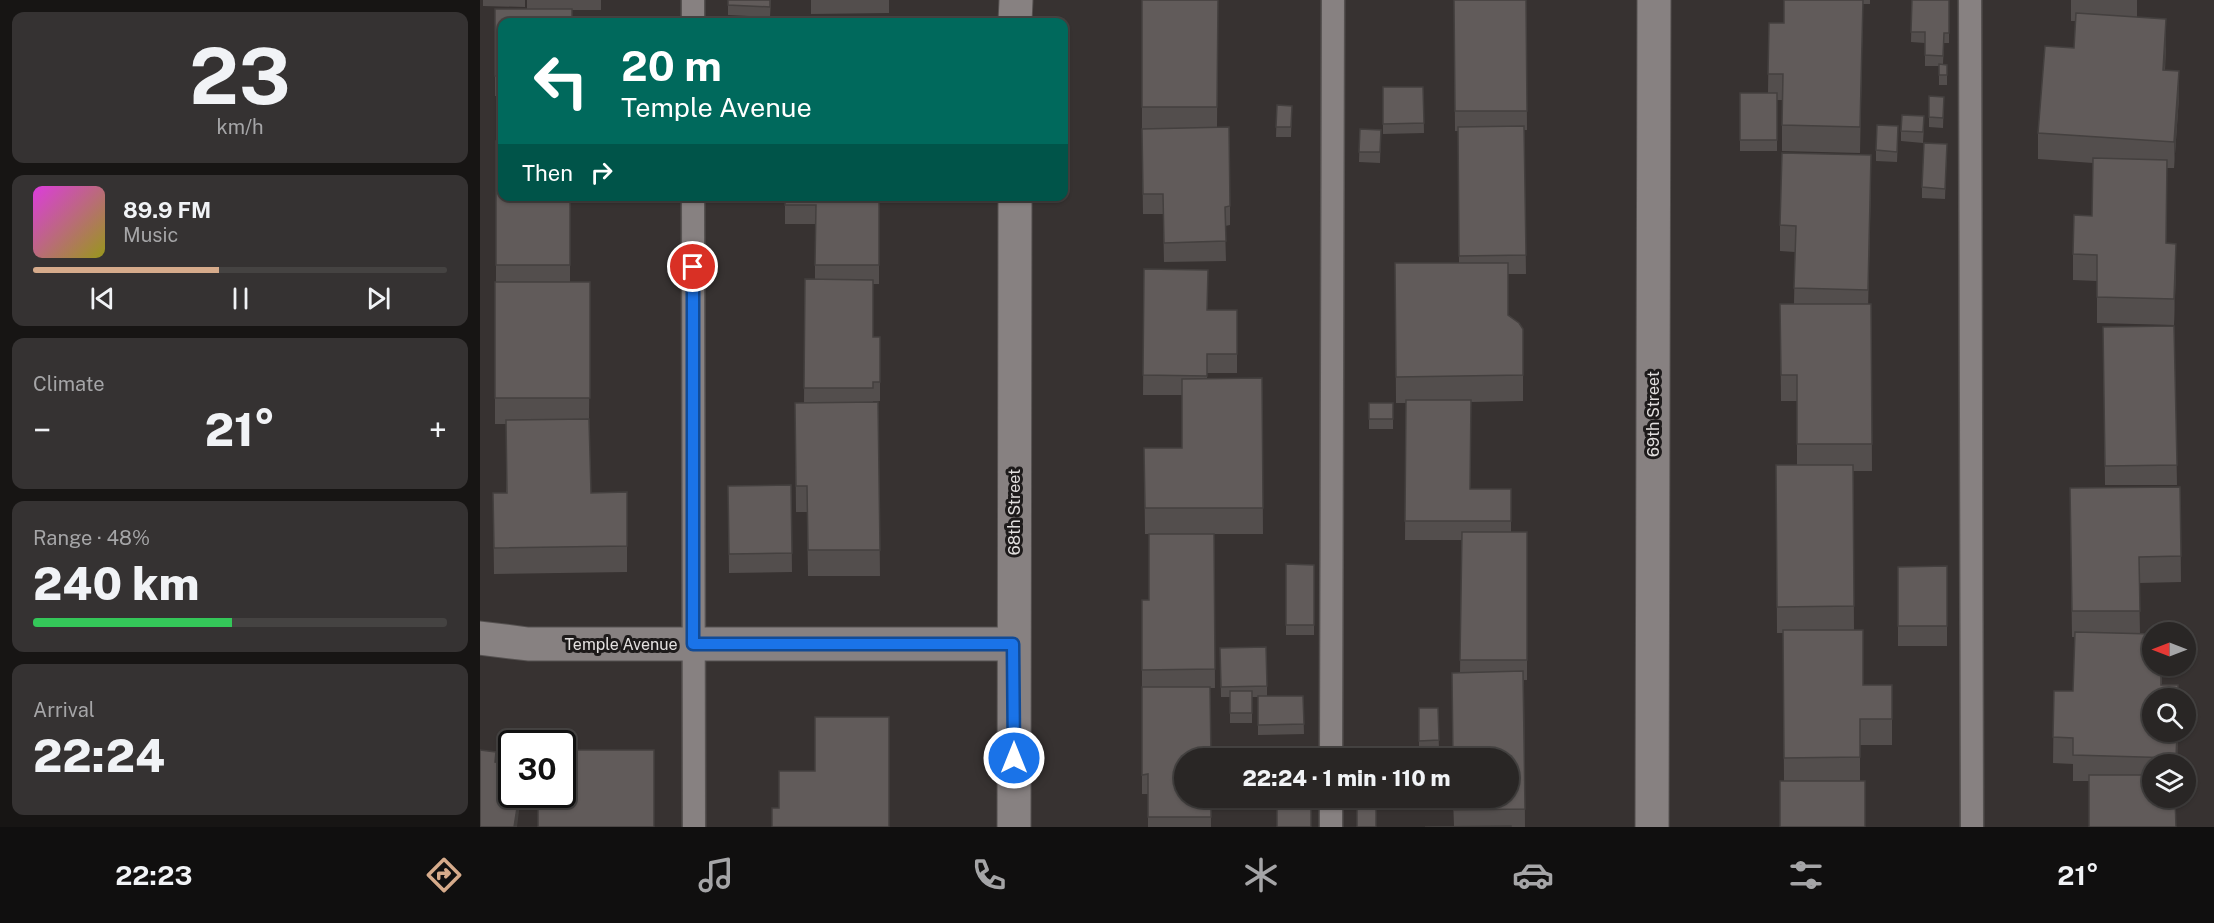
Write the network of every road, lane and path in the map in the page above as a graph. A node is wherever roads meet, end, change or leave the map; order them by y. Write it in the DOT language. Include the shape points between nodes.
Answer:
graph roads {
  1 [pos="693,0"];
  2 [pos="1016,0"];
  3 [pos="1333,0"];
  4 [pos="1654,0"];
  5 [pos="1970,0"];
  6 [pos="693,18"];
  7 [pos="1016,18"];
  8 [pos="693,201"];
  9 [pos="1015,201"];
  10 [pos="480,638"];
  11 [pos="693,644"];
  12 [pos="1013,644"];
  13 [pos="1331,748"];
  14 [pos="1331,808"];
  15 [pos="694,827"];
  16 [pos="1014,827"];
  17 [pos="1331,827"];
  18 [pos="1652,827"];
  19 [pos="1972,827"];
  1 -- 6 [label="lane"];
  2 -- 7 [label="street"];
  3 -- 13 [label="lane"];
  4 -- 18 [label="street, 69th Street"];
  5 -- 19 [label="lane"];
  8 -- 11 [label="lane"];
  9 -- 12 [label="street, 68th Street"];
  10 -- 11 [label="street, Temple Avenue" via="528,644"];
  11 -- 12 [label="street, Temple Avenue"];
  11 -- 15 [label="lane"];
  12 -- 16 [label="street, 68th Street"];
  14 -- 17 [label="lane"];
}
